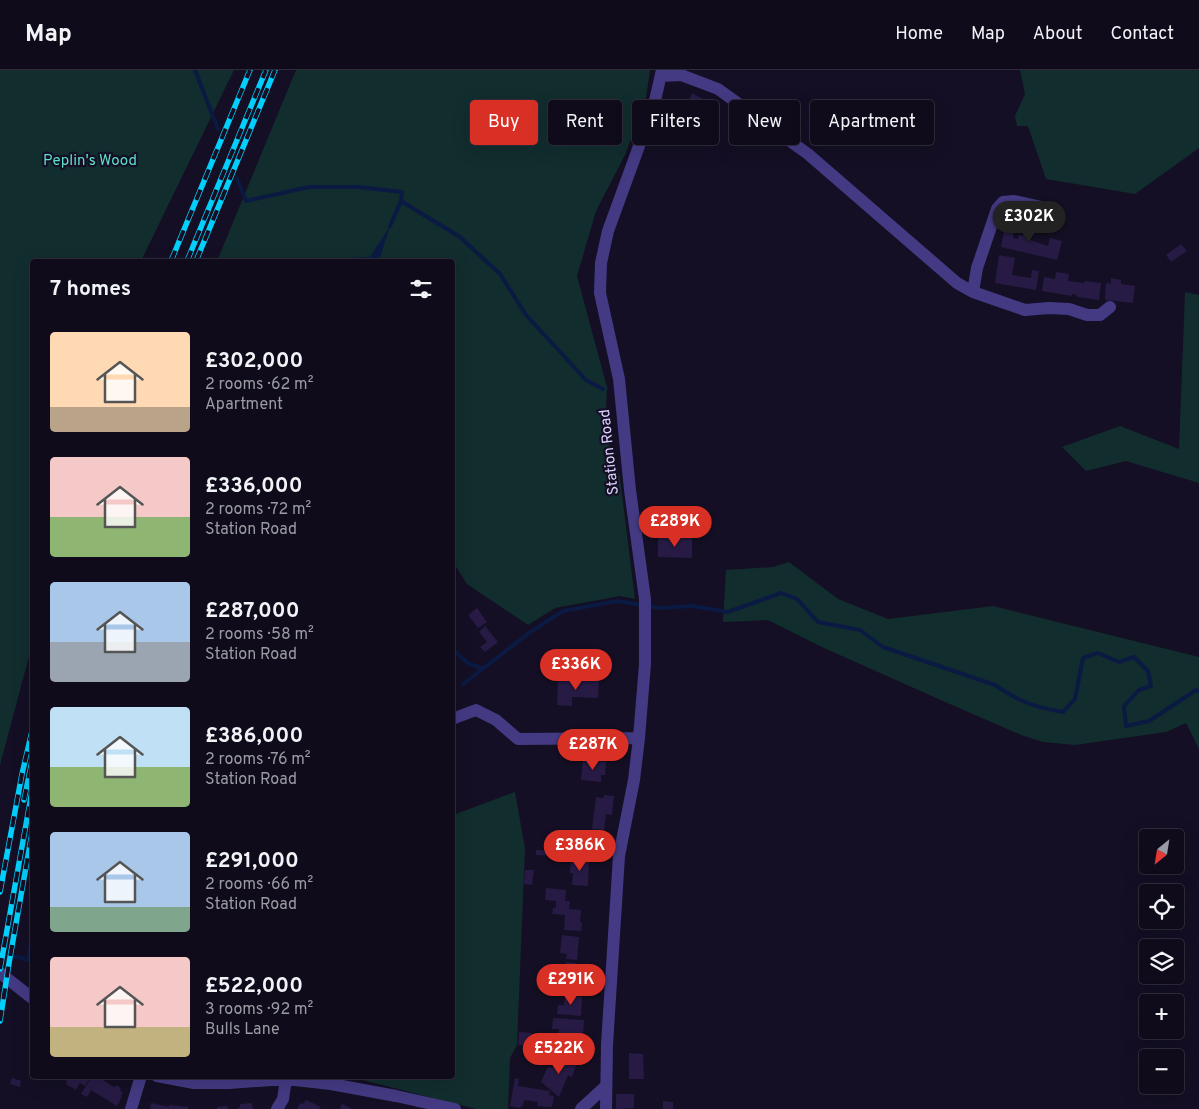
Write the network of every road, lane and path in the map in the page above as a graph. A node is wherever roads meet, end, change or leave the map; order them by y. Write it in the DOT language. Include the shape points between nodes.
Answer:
graph roads {
  1 [pos="661,73"];
  2 [pos="1042,207"];
  3 [pos="973,292"];
  4 [pos="1110,306"];
  5 [pos="455,718"];
  6 [pos="639,738"];
  7 [pos="0,973"];
  8 [pos="30,996"];
  9 [pos="140,1079"];
  10 [pos="173,1079"];
  11 [pos="286,1079"];
  12 [pos="606,1086"];
  13 [pos="131,1109"];
  14 [pos="277,1109"];
  15 [pos="454,1109"];
  16 [pos="581,1109"];
  17 [pos="606,1109"];
  1 -- 3 [label="street" via="681,74 718,89 808,154 957,283"];
  1 -- 6 [label="street, Station Road" via="654,105 608,231 601,263 600,294 619,380 645,604 645,664"];
  2 -- 3 [label="street" via="1014,201 1003,202 997,209 976,268"];
  3 -- 4 [label="street" via="1025,310 1049,308 1100,315"];
  5 -- 6 [label="street" via="476,710 496,720 518,739"];
  6 -- 12 [label="street, Station Road" via="619,856"];
  7 -- 8 [label="street"];
  9 -- 13 [label="street"];
  10 -- 11 [label="street" via="194,1083"];
  11 -- 14 [label="street" via="283,1099"];
  11 -- 15 [label="street" via="368,1091"];
  12 -- 16 [label="street"];
  12 -- 17 [label="street, Station Road"];
}
